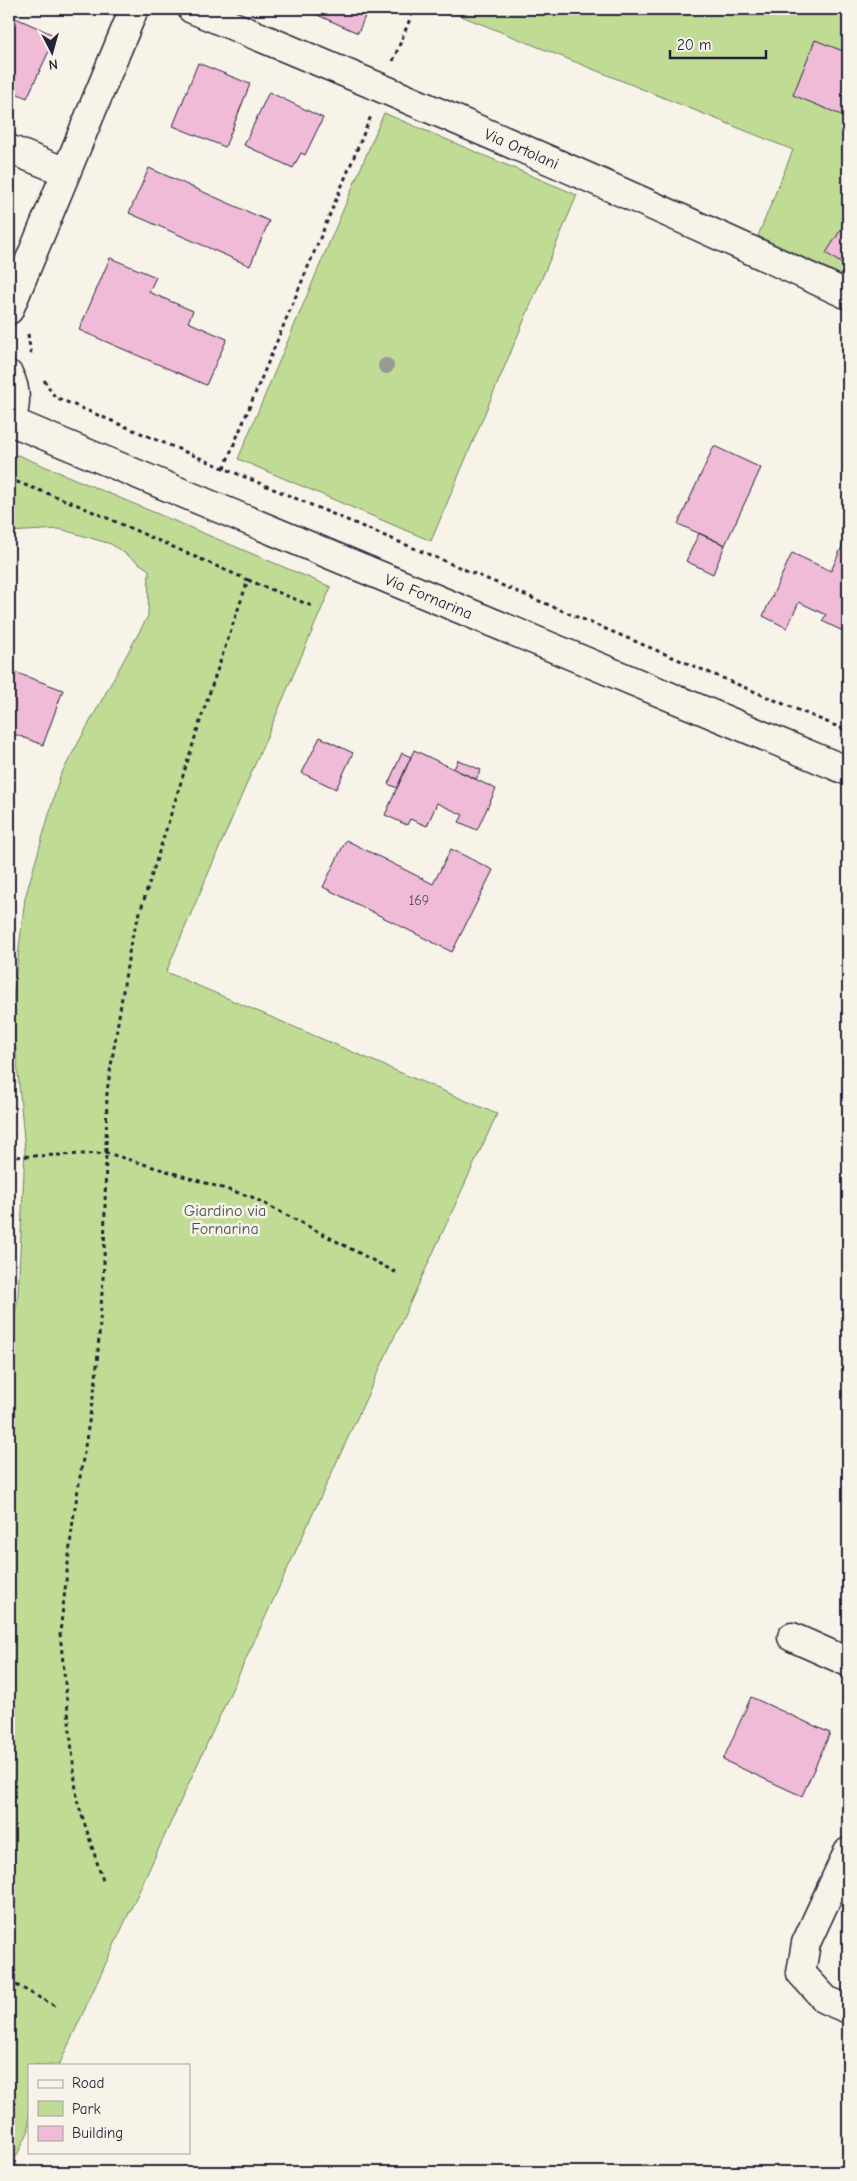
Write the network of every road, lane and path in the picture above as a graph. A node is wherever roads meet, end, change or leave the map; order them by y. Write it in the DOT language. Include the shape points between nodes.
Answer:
graph roads {
  1 [pos="134,9"];
  2 [pos="192,9"];
  3 [pos="414,9"];
  4 [pos="382,88"];
  5 [pos="9,149"];
  6 [pos="66,172"];
  7 [pos="848,294"];
  8 [pos="18,318"];
  9 [pos="32,361"];
  10 [pos="9,375"];
  11 [pos="42,375"];
  12 [pos="10,422"];
  13 [pos="224,468"];
  14 [pos="9,479"];
  15 [pos="248,580"];
  16 [pos="312,606"];
  17 [pos="848,731"];
  18 [pos="848,770"];
  19 [pos="107,1153"];
  20 [pos="9,1157"];
  21 [pos="399,1274"];
  22 [pos="792,1637"];
  23 [pos="848,1662"];
  24 [pos="848,1852"];
  25 [pos="104,1884"];
  26 [pos="9,1982"];
  27 [pos="57,2007"];
  28 [pos="848,2010"];
  1 -- 6 [label="street"];
  2 -- 4 [label="street, Via Ortolani"];
  3 -- 4 [label="path"];
  4 -- 7 [label="street, Via Ortolani" via="719,234"];
  4 -- 13 [label="path"];
  5 -- 6 [label="street"];
  6 -- 8 [label="street"];
  8 -- 9 [label="path"];
  10 -- 12 [label="street, Via Fornarina" via="15,392"];
  11 -- 13 [label="path" via="55,397"];
  12 -- 18 [label="street, Via Fornarina"];
  13 -- 17 [label="path"];
  14 -- 15 [label="path"];
  15 -- 16 [label="path"];
  15 -- 19 [label="path" via="131,941 107,1091"];
  19 -- 20 [label="path"];
  19 -- 21 [label="path" via="252,1198"];
  19 -- 25 [label="path" via="96,1379 73,1520 60,1633 77,1800"];
  22 -- 23 [label="street"];
  24 -- 28 [label="street" via="806,1943 801,1973 826,2000"];
  26 -- 27 [label="path"];
}
